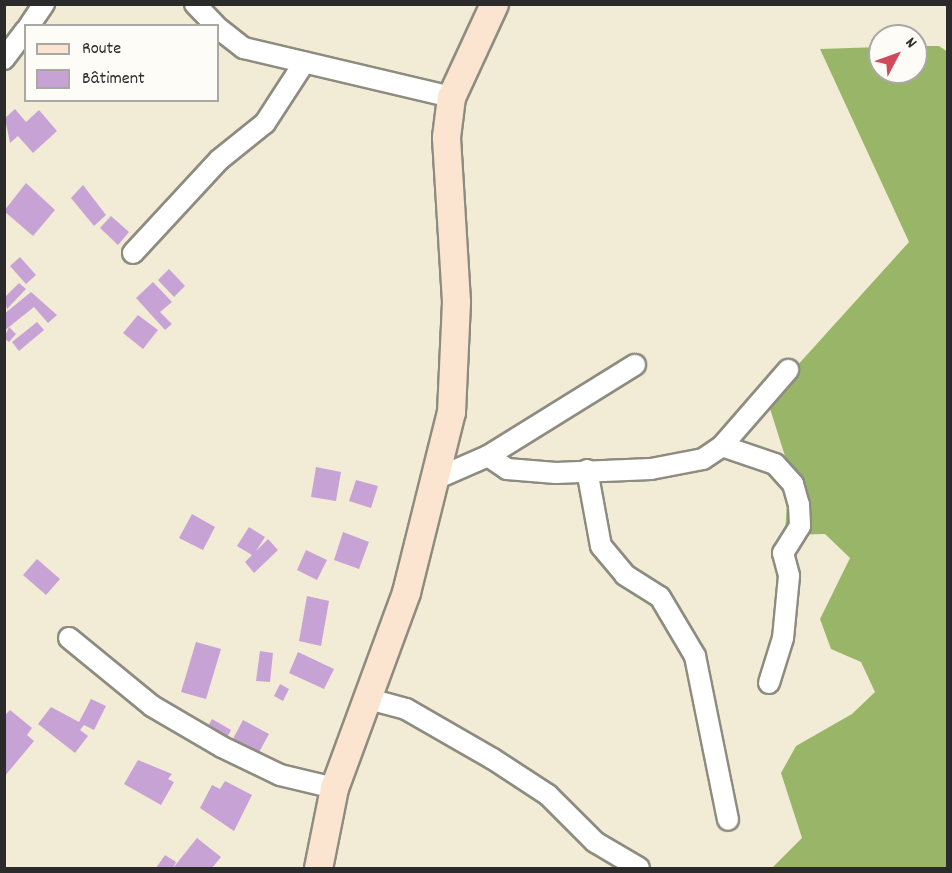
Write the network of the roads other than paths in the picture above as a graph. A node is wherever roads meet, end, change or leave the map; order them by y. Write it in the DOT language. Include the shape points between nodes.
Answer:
graph roads {
  1 [pos="44,4"];
  2 [pos="195,4"];
  3 [pos="494,4"];
  4 [pos="30,24"];
  5 [pos="214,24"];
  6 [pos="219,29"];
  7 [pos="24,33"];
  8 [pos="4,59"];
  9 [pos="304,63"];
  10 [pos="451,97"];
  11 [pos="133,253"];
  12 [pos="635,365"];
  13 [pos="788,370"];
  14 [pos="722,446"];
  15 [pos="488,456"];
  16 [pos="587,470"];
  17 [pos="433,480"];
  18 [pos="69,638"];
  19 [pos="769,683"];
  20 [pos="369,699"];
  21 [pos="334,788"];
  22 [pos="728,820"];
  23 [pos="318,868"];
  24 [pos="639,868"];
  1 -- 4 [label="street"];
  2 -- 5 [label="street"];
  3 -- 10 [label="street"];
  6 -- 9 [label="street" via="244,48"];
  7 -- 8 [label="street"];
  9 -- 10 [label="street"];
  9 -- 11 [label="street" via="265,123 219,160"];
  10 -- 17 [label="street" via="446,148 456,368"];
  12 -- 15 [label="street"];
  13 -- 14 [label="street"];
  14 -- 16 [label="street" via="703,459 651,469"];
  14 -- 19 [label="street" via="775,464 793,484 800,505 800,526 783,553 789,576 783,638"];
  15 -- 16 [label="street" via="507,469"];
  15 -- 17 [label="street"];
  16 -- 22 [label="street" via="601,546 625,575 660,597 695,656"];
  17 -- 20 [label="street" via="406,592"];
  18 -- 21 [label="street" via="152,706 222,747 280,775"];
  20 -- 21 [label="street"];
  20 -- 24 [label="street" via="406,709 503,765 548,795 595,842"];
  21 -- 23 [label="street"];
}
